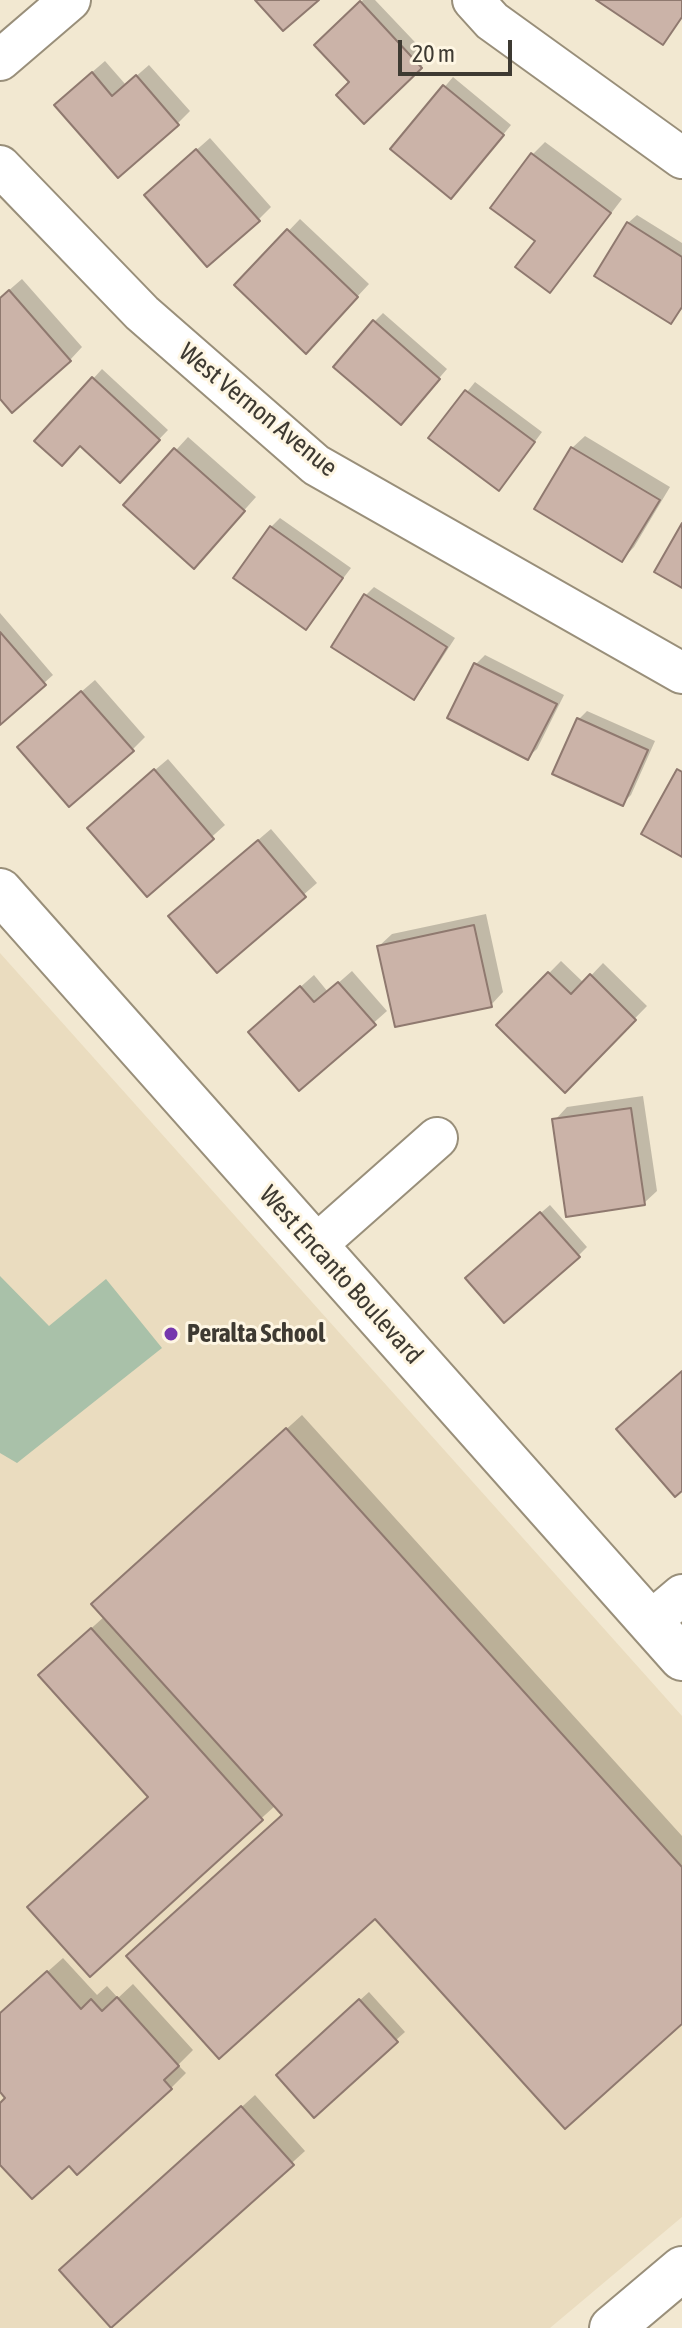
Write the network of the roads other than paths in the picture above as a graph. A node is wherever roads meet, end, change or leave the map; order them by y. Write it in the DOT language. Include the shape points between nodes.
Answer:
graph roads {
  1 [pos="70,0"];
  2 [pos="473,0"];
  3 [pos="0,60"];
  4 [pos="682,158"];
  5 [pos="0,166"];
  6 [pos="682,673"];
  7 [pos="0,891"];
  8 [pos="437,1138"];
  9 [pos="315,1246"];
  10 [pos="666,1609"];
  11 [pos="682,1658"];
  12 [pos="682,2269"];
  13 [pos="612,2328"];
  1 -- 3 [label="street"];
  2 -- 4 [label="street" via="492,21"];
  5 -- 6 [label="street, West Vernon Avenue" via="142,313 316,465"];
  7 -- 9 [label="street, West Encanto Boulevard"];
  8 -- 9 [label="street"];
  9 -- 10 [label="street, West Encanto Boulevard"];
  10 -- 11 [label="street, West Encanto Boulevard"];
  12 -- 13 [label="street"];
}
